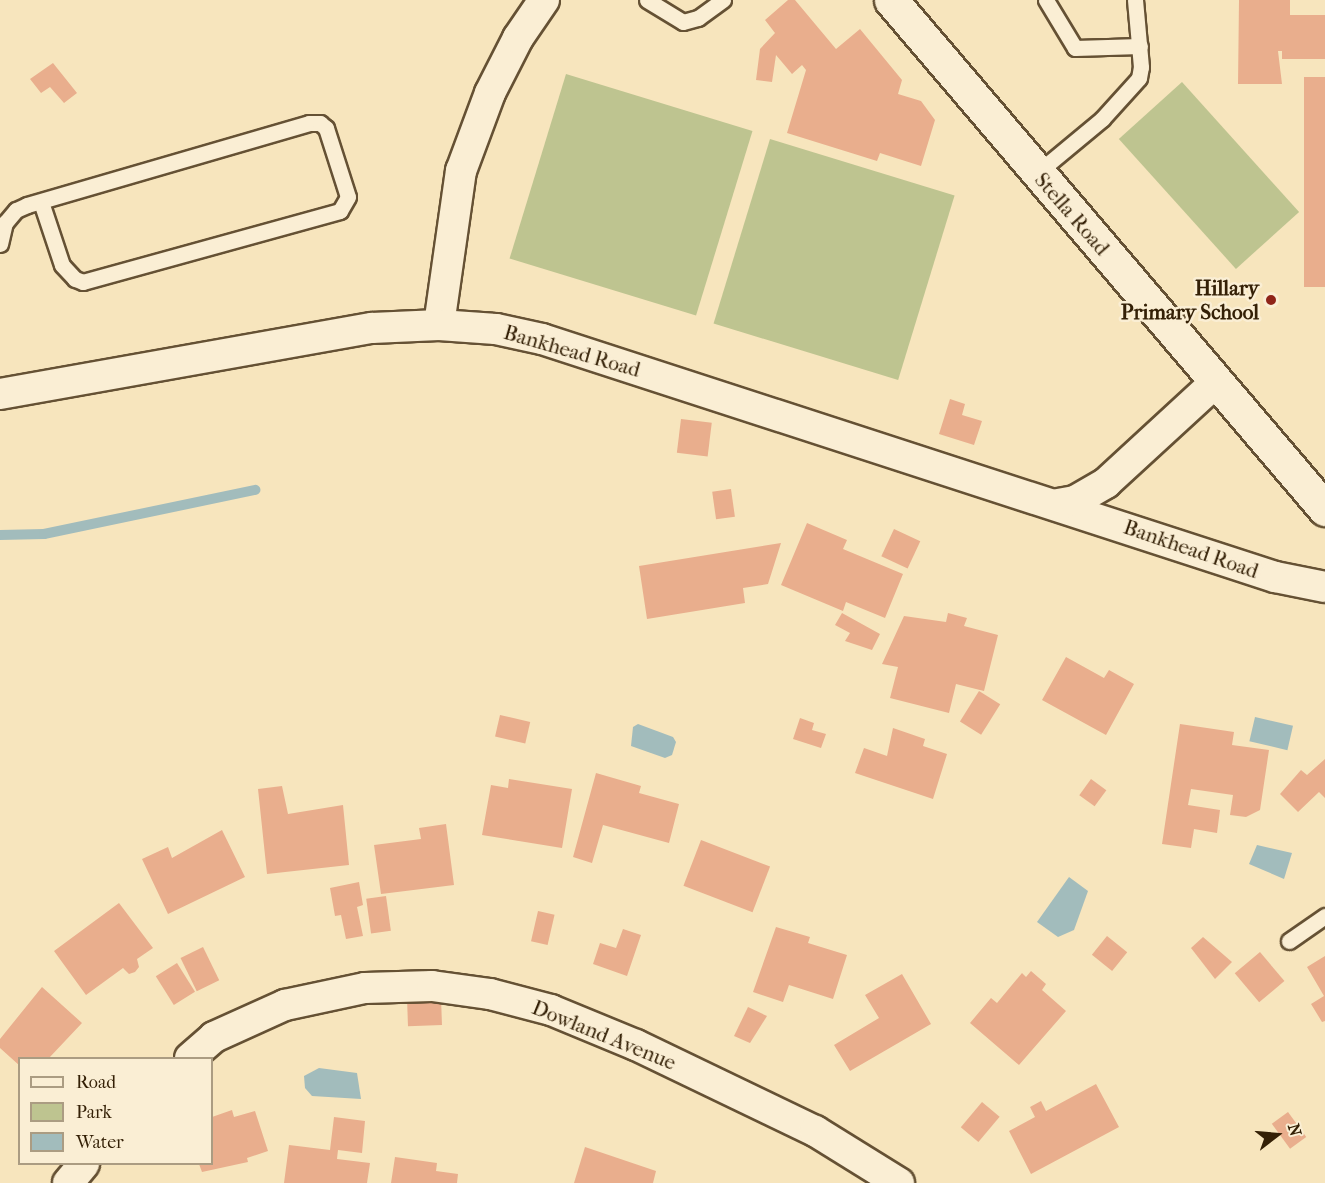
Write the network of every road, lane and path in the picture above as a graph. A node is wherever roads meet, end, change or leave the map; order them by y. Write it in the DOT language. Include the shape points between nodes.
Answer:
graph roads {
  1 [pos="544,0"];
  2 [pos="647,0"];
  3 [pos="723,0"];
  4 [pos="891,0"];
  5 [pos="1046,0"];
  6 [pos="1135,0"];
  7 [pos="1140,46"];
  8 [pos="1037,173"];
  9 [pos="41,201"];
  10 [pos="0,244"];
  11 [pos="439,325"];
  12 [pos="1216,382"];
  13 [pos="0,393"];
  14 [pos="1058,504"];
  15 [pos="1325,509"];
  16 [pos="1325,587"];
  17 [pos="1325,915"];
  18 [pos="1289,941"];
  19 [pos="192,1057"];
  20 [pos="83,1165"];
  21 [pos="68,1183"];
  22 [pos="899,1183"];
  1 -- 11 [label="street" via="490,93 461,171"];
  2 -- 3 [label="lane" via="683,22 698,18"];
  4 -- 8 [label="main road, Stella Road"];
  5 -- 7 [label="lane" via="1075,48"];
  6 -- 7 [label="lane"];
  7 -- 8 [label="lane" via="1139,78 1102,119"];
  8 -- 12 [label="main road, Stella Road"];
  9 -- 9 [label="lane" via="320,123 326,128 348,196 340,211 83,282 62,265"];
  9 -- 10 [label="lane" via="9,215"];
  11 -- 13 [label="street, Bankhead Road" via="372,328 273,343"];
  11 -- 14 [label="street, Bankhead Road" via="542,339"];
  12 -- 14 [label="street" via="1106,483 1075,501"];
  12 -- 15 [label="main road, Stella Road"];
  14 -- 16 [label="street, Bankhead Road" via="1275,577"];
  17 -- 18 [label="lane"];
  19 -- 22 [label="street, Dowland Avenue" via="214,1037 285,1005 365,988 432,986 490,994 551,1010 636,1045 815,1131"];
  20 -- 21 [label="street"];
}
